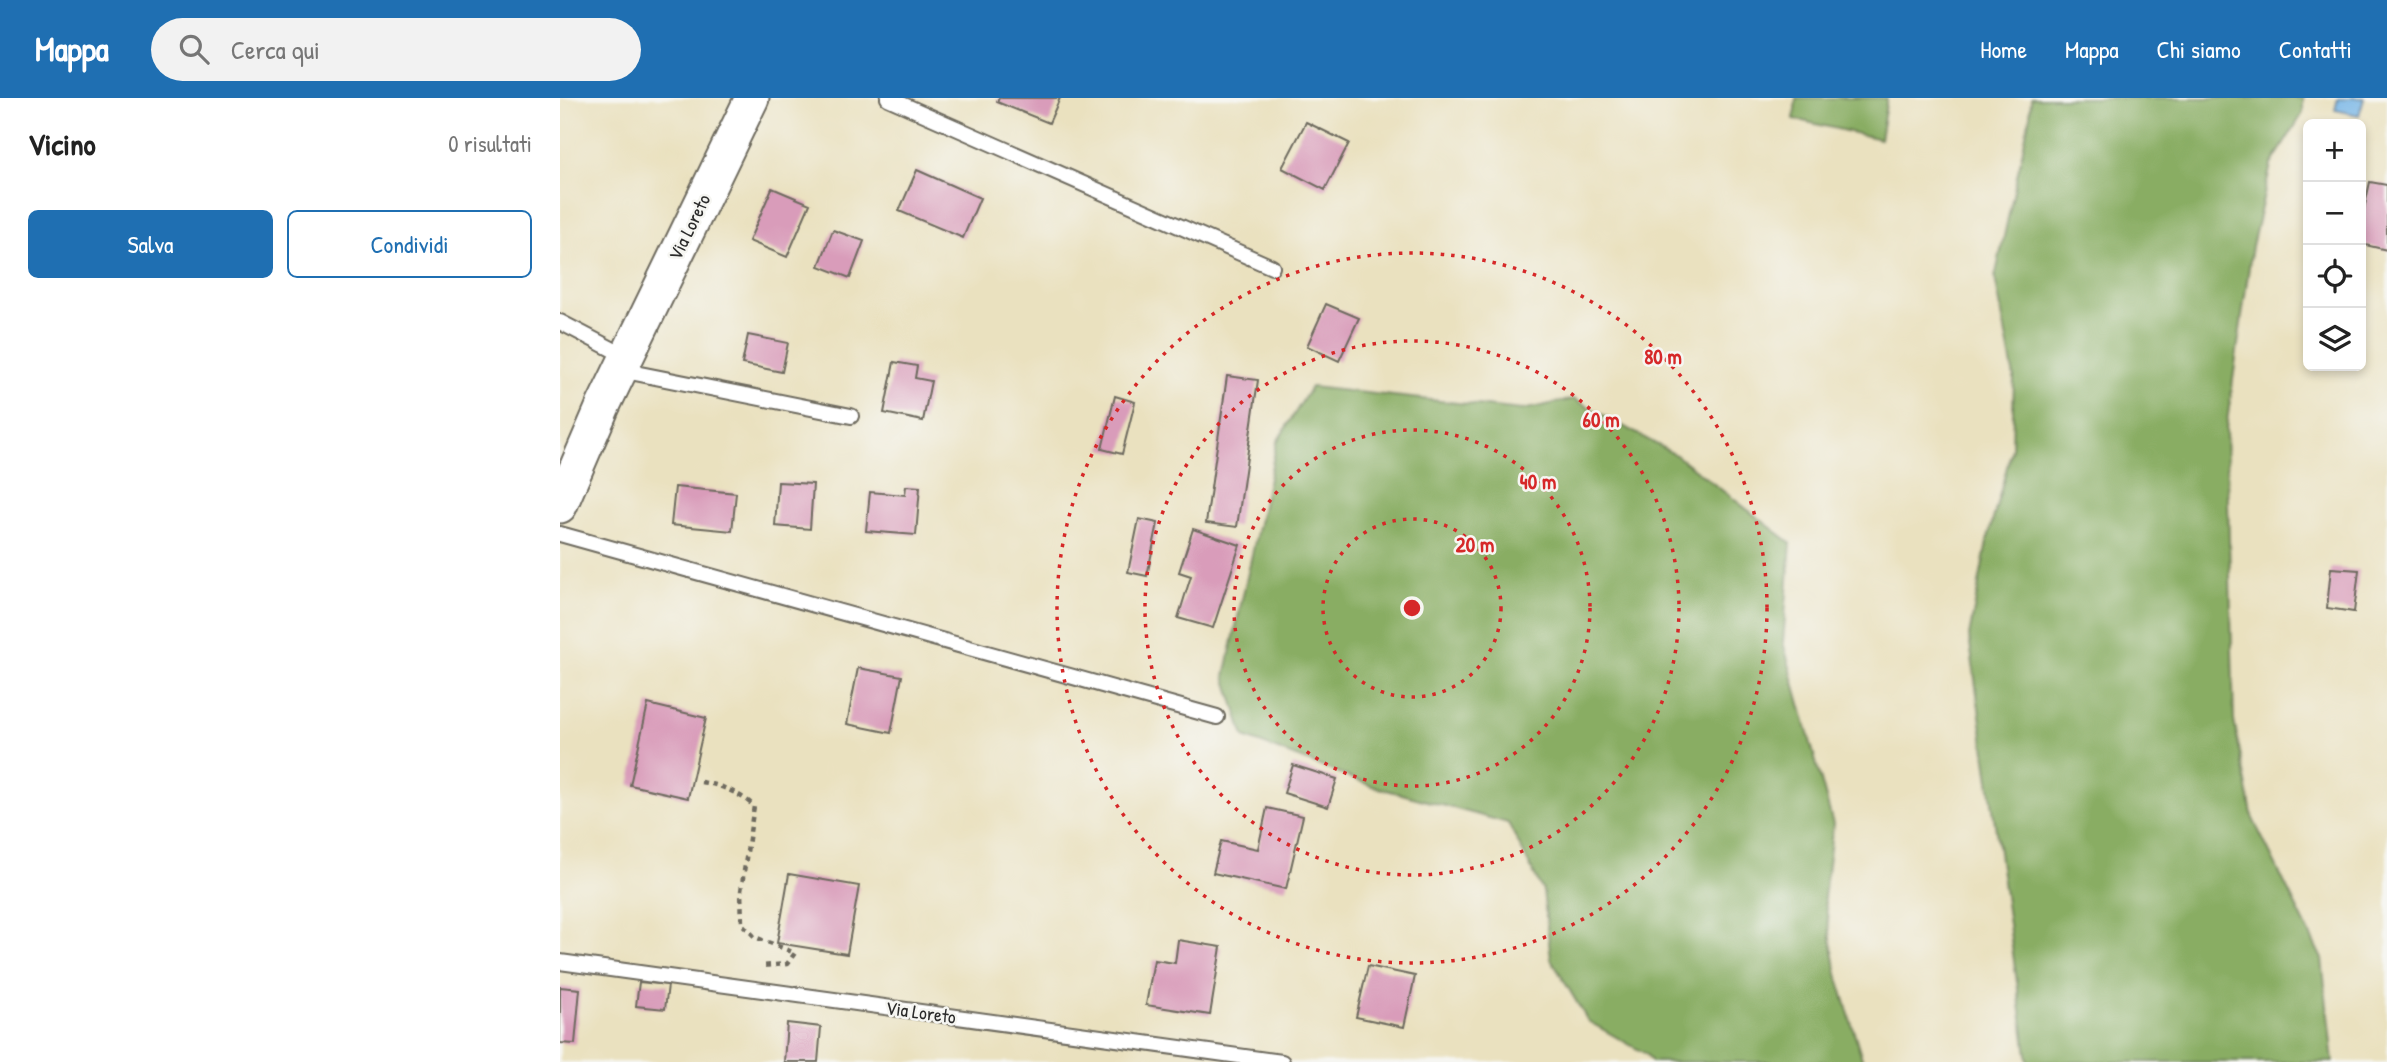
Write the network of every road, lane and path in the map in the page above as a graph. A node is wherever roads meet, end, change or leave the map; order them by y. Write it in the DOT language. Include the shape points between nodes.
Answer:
graph roads {
  1 [pos="752,98"];
  2 [pos="888,98"];
  3 [pos="1272,267"];
  4 [pos="560,322"];
  5 [pos="624,363"];
  6 [pos="851,416"];
  7 [pos="560,506"];
  8 [pos="560,534"];
  9 [pos="1217,717"];
  10 [pos="701,782"];
  11 [pos="560,962"];
  12 [pos="743,987"];
  13 [pos="1282,1062"];
  1 -- 5 [label="street, Via Loreto"];
  2 -- 3 [label="lane"];
  4 -- 5 [label="lane"];
  5 -- 6 [label="lane"];
  5 -- 7 [label="street, Via Loreto"];
  8 -- 9 [label="lane"];
  10 -- 12 [label="path" via="744,797 754,806 741,891 742,924 755,937 795,953 787,964 753,966"];
  11 -- 12 [label="lane, Via Loreto"];
  12 -- 13 [label="lane, Via Loreto"];
}
